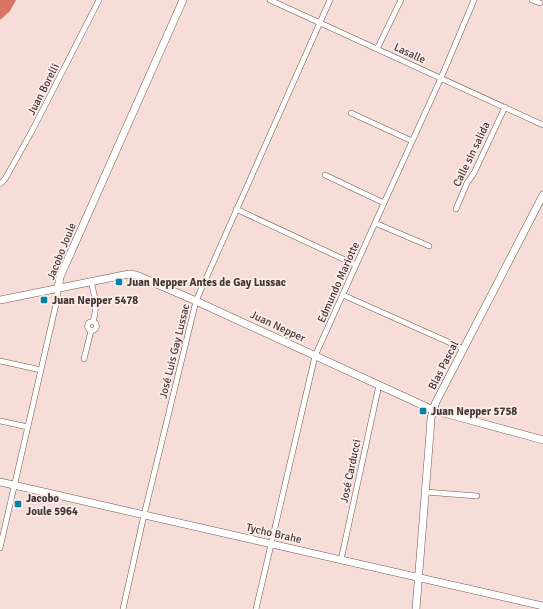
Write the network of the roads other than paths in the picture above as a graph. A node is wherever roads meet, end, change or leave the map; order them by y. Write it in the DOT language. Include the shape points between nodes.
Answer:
graph roads {
  1 [pos="99,0"];
  2 [pos="183,0"];
  3 [pos="270,0"];
  4 [pos="330,0"];
  5 [pos="402,0"];
  6 [pos="474,0"];
  7 [pos="532,0"];
  8 [pos="540,3"];
  9 [pos="320,22"];
  10 [pos="377,49"];
  11 [pos="441,78"];
  12 [pos="505,107"];
  13 [pos="351,113"];
  14 [pos="543,125"];
  15 [pos="412,141"];
  16 [pos="325,175"];
  17 [pos="0,184"];
  18 [pos="543,195"];
  19 [pos="384,203"];
  20 [pos="236,209"];
  21 [pos="456,209"];
  22 [pos="375,222"];
  23 [pos="429,246"];
  24 [pos="356,265"];
  25 [pos="91,281"];
  26 [pos="58,288"];
  27 [pos="343,295"];
  28 [pos="0,300"];
  29 [pos="196,301"];
  30 [pos="464,349"];
  31 [pos="316,356"];
  32 [pos="84,359"];
  33 [pos="0,361"];
  34 [pos="41,370"];
  35 [pos="379,385"];
  36 [pos="433,410"];
  37 [pos="0,421"];
  38 [pos="28,427"];
  39 [pos="543,440"];
  40 [pos="0,482"];
  41 [pos="14,486"];
  42 [pos="425,492"];
  43 [pos="477,496"];
  44 [pos="144,515"];
  45 [pos="271,544"];
  46 [pos="0,548"];
  47 [pos="341,560"];
  48 [pos="418,578"];
  49 [pos="543,606"];
  50 [pos="123,609"];
  51 [pos="256,609"];
  52 [pos="416,609"];
  1 -- 17 [label="street, Juan Borelli" via="32,131"];
  2 -- 26 [label="main road, Jacobo Joule" via="60,277"];
  3 -- 9 [label="street, Lasalle"];
  4 -- 9 [label="street, José Luis Gay Lussac"];
  5 -- 10 [label="street"];
  6 -- 11 [label="street, Edmundo Mariotte"];
  7 -- 8 [label="street"];
  9 -- 10 [label="street, Lasalle"];
  9 -- 20 [label="street, José Luis Gay Lussac"];
  10 -- 11 [label="street, Lasalle"];
  11 -- 12 [label="street, Lasalle"];
  11 -- 15 [label="street, Edmundo Mariotte"];
  12 -- 14 [label="street, Lasalle"];
  12 -- 21 [label="street, Calle sin salida"];
  13 -- 15 [label="street"];
  15 -- 19 [label="street, Edmundo Mariotte"];
  16 -- 19 [label="street"];
  18 -- 30 [label="main road, Blas Pascal"];
  19 -- 22 [label="street, Edmundo Mariotte"];
  20 -- 24 [label="street"];
  20 -- 29 [label="street, José Luis Gay Lussac"];
  22 -- 23 [label="street"];
  22 -- 24 [label="street, Edmundo Mariotte"];
  24 -- 27 [label="street, Edmundo Mariotte"];
  25 -- 26 [label="main road, Juan Nepper"];
  25 -- 29 [label="main road, Juan Nepper" via="130,274"];
  25 -- 32 [label="street" via="96,312 93,322 88,326 91,331"];
  26 -- 28 [label="main road, Juan Nepper"];
  26 -- 34 [label="street, Jacobo Joule"];
  27 -- 30 [label="street"];
  27 -- 31 [label="street, Edmundo Mariotte"];
  29 -- 31 [label="main road, Juan Nepper"];
  29 -- 44 [label="street, José Luis Gay Lussac"];
  30 -- 36 [label="main road, Blas Pascal"];
  31 -- 35 [label="main road, Juan Nepper"];
  31 -- 45 [label="street, Edmundo Mariotte"];
  33 -- 34 [label="street"];
  34 -- 38 [label="street, Jacobo Joule"];
  35 -- 36 [label="main road, Juan Nepper"];
  35 -- 47 [label="street, José Carducci"];
  36 -- 39 [label="main road, Juan Nepper"];
  36 -- 42 [label="main road, Blas Pascal"];
  37 -- 38 [label="street"];
  38 -- 41 [label="street, Jacobo Joule"];
  40 -- 41 [label="main road, Tycho Brahe"];
  41 -- 44 [label="main road, Tycho Brahe"];
  41 -- 46 [label="street, Jacobo Joule"];
  42 -- 43 [label="street"];
  42 -- 48 [label="main road, Blas Pascal"];
  44 -- 45 [label="main road, Tycho Brahe"];
  44 -- 50 [label="street, José Luis Gay Lussac"];
  45 -- 47 [label="main road, Tycho Brahe"];
  45 -- 51 [label="street, Edmundo Mariotte"];
  47 -- 48 [label="main road, Tycho Brahe"];
  48 -- 49 [label="main road, Tycho Brahe"];
  48 -- 52 [label="main road, Blas Pascal"];
}
